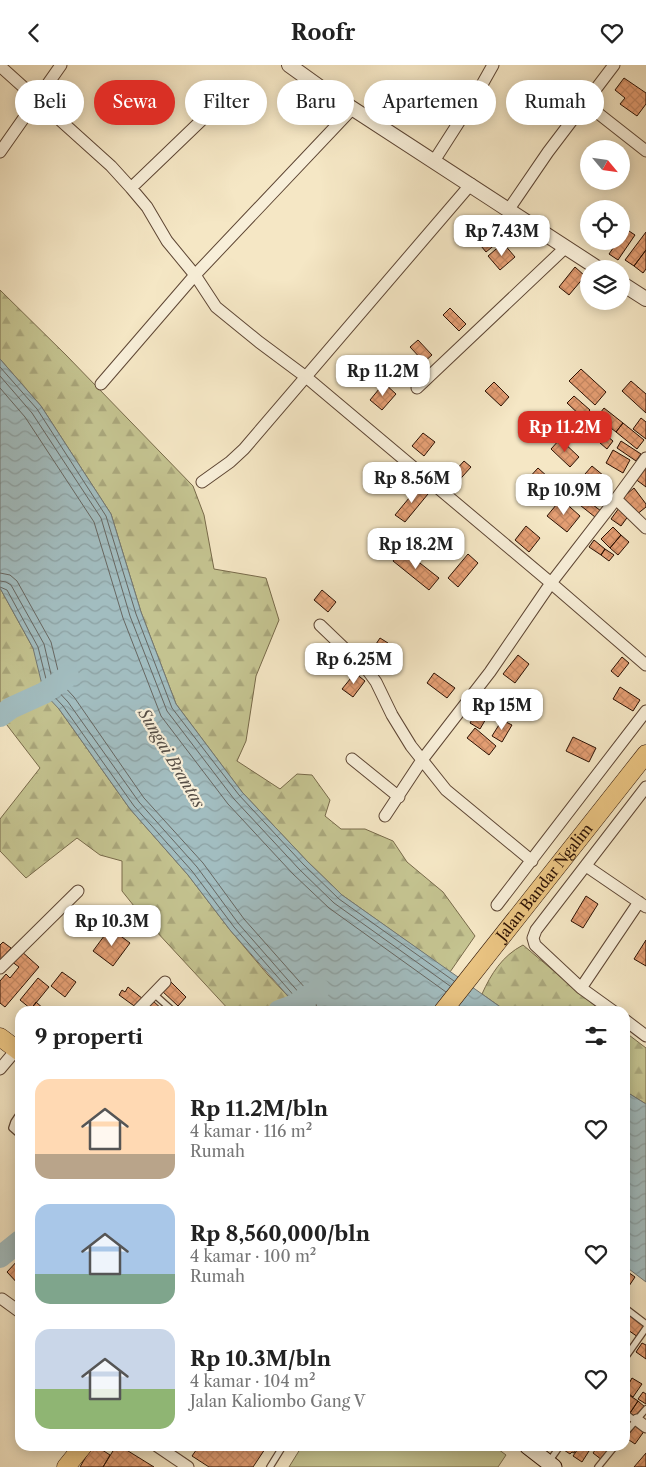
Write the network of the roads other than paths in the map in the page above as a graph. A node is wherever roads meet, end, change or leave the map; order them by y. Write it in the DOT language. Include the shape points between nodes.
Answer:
graph roads {
  1 [pos="61,65"];
  2 [pos="289,65"];
  3 [pos="493,65"];
  4 [pos="614,65"];
  5 [pos="0,66"];
  6 [pos="15,80"];
  7 [pos="50,80"];
  8 [pos="312,80"];
  9 [pos="603,80"];
  10 [pos="354,108"];
  11 [pos="604,118"];
  12 [pos="19,125"];
  13 [pos="64,125"];
  14 [pos="197,125"];
  15 [pos="338,125"];
  16 [pos="568,125"];
  17 [pos="646,151"];
  18 [pos="0,152"];
  19 [pos="434,161"];
  20 [pos="471,184"];
  21 [pos="131,188"];
  22 [pos="509,209"];
  23 [pos="566,247"];
  24 [pos="586,260"];
  25 [pos="195,275"];
  26 [pos="630,289"];
  27 [pos="646,299"];
  28 [pos="306,377"];
  29 [pos="102,384"];
  30 [pos="417,387"];
  31 [pos="646,458"];
  32 [pos="202,482"];
  33 [pos="616,499"];
  34 [pos="646,528"];
  35 [pos="551,583"];
  36 [pos="320,625"];
  37 [pos="646,665"];
  38 [pos="646,711"];
  39 [pos="646,754"];
  40 [pos="352,759"];
  41 [pos="422,760"];
  42 [pos="646,787"];
  43 [pos="399,797"];
  44 [pos="385,816"];
  45 [pos="532,861"];
  46 [pos="586,866"];
  47 [pos="78,891"];
  48 [pos="497,905"];
  49 [pos="642,905"];
  50 [pos="0,969"];
  51 [pos="166,982"];
  52 [pos="581,988"];
  53 [pos="154,994"];
  54 [pos="142,1006"];
  55 [pos="167,1006"];
  56 [pos="447,1006"];
  57 [pos="606,1006"];
  58 [pos="630,1023"];
  59 [pos="644,1031"];
  60 [pos="0,1037"];
  61 [pos="15,1049"];
  62 [pos="15,1054"];
  63 [pos="0,1069"];
  64 [pos="2,1299"];
  65 [pos="15,1308"];
  66 [pos="630,1312"];
  67 [pos="646,1323"];
  68 [pos="646,1328"];
  69 [pos="630,1351"];
  70 [pos="646,1409"];
  71 [pos="630,1416"];
  72 [pos="636,1420"];
  73 [pos="630,1427"];
  74 [pos="646,1427"];
  75 [pos="79,1451"];
  76 [pos="164,1451"];
  77 [pos="280,1451"];
  78 [pos="532,1451"];
  79 [pos="557,1451"];
  80 [pos="610,1451"];
  81 [pos="549,1466"];
  82 [pos="66,1467"];
  83 [pos="188,1467"];
  84 [pos="270,1467"];
  85 [pos="598,1467"];
  1 -- 7 [label="street"];
  2 -- 8 [label="street"];
  3 -- 19 [label="street"];
  4 -- 9 [label="street"];
  5 -- 6 [label="street"];
  10 -- 19 [label="street"];
  11 -- 17 [label="street"];
  12 -- 18 [label="street"];
  13 -- 21 [label="street"];
  14 -- 21 [label="street"];
  15 -- 25 [label="street"];
  16 -- 22 [label="street"];
  19 -- 20 [label="street"];
  20 -- 22 [label="street"];
  20 -- 28 [label="street"];
  21 -- 25 [label="street"];
  22 -- 23 [label="street"];
  23 -- 24 [label="street"];
  23 -- 30 [label="street"];
  25 -- 28 [label="street" via="216,307"];
  25 -- 29 [label="street"];
  26 -- 27 [label="street"];
  28 -- 32 [label="street" via="244,449"];
  28 -- 35 [label="street"];
  31 -- 33 [label="street"];
  33 -- 34 [label="street"];
  33 -- 35 [label="street"];
  35 -- 37 [label="street"];
  35 -- 41 [label="street" via="490,672"];
  36 -- 41 [label="street" via="368,671 400,729"];
  38 -- 45 [label="street"];
  39 -- 56 [label="main road, Jalan Bandar Ngalim"];
  40 -- 43 [label="street"];
  41 -- 43 [label="street"];
  41 -- 45 [label="street" via="446,790"];
  42 -- 46 [label="street"];
  43 -- 44 [label="street"];
  45 -- 48 [label="street"];
  46 -- 49 [label="street"];
  46 -- 52 [label="street" via="533,938 535,945"];
  47 -- 50 [label="street"];
  49 -- 52 [label="street"];
  51 -- 53 [label="street"];
  52 -- 57 [label="street"];
  53 -- 54 [label="street"];
  53 -- 55 [label="lane"];
  58 -- 59 [label="street"];
  60 -- 61 [label="main road"];
  62 -- 63 [label="street"];
  64 -- 65 [label="street"];
  66 -- 67 [label="lane"];
  68 -- 69 [label="lane"];
  70 -- 72 [label="lane"];
  71 -- 72 [label="lane"];
  72 -- 73 [label="lane"];
  72 -- 74 [label="street"];
  75 -- 82 [label="main road"];
  76 -- 83 [label="street"];
  77 -- 84 [label="lane"];
  78 -- 81 [label="main road"];
  79 -- 81 [label="lane"];
  80 -- 85 [label="lane"];
}
